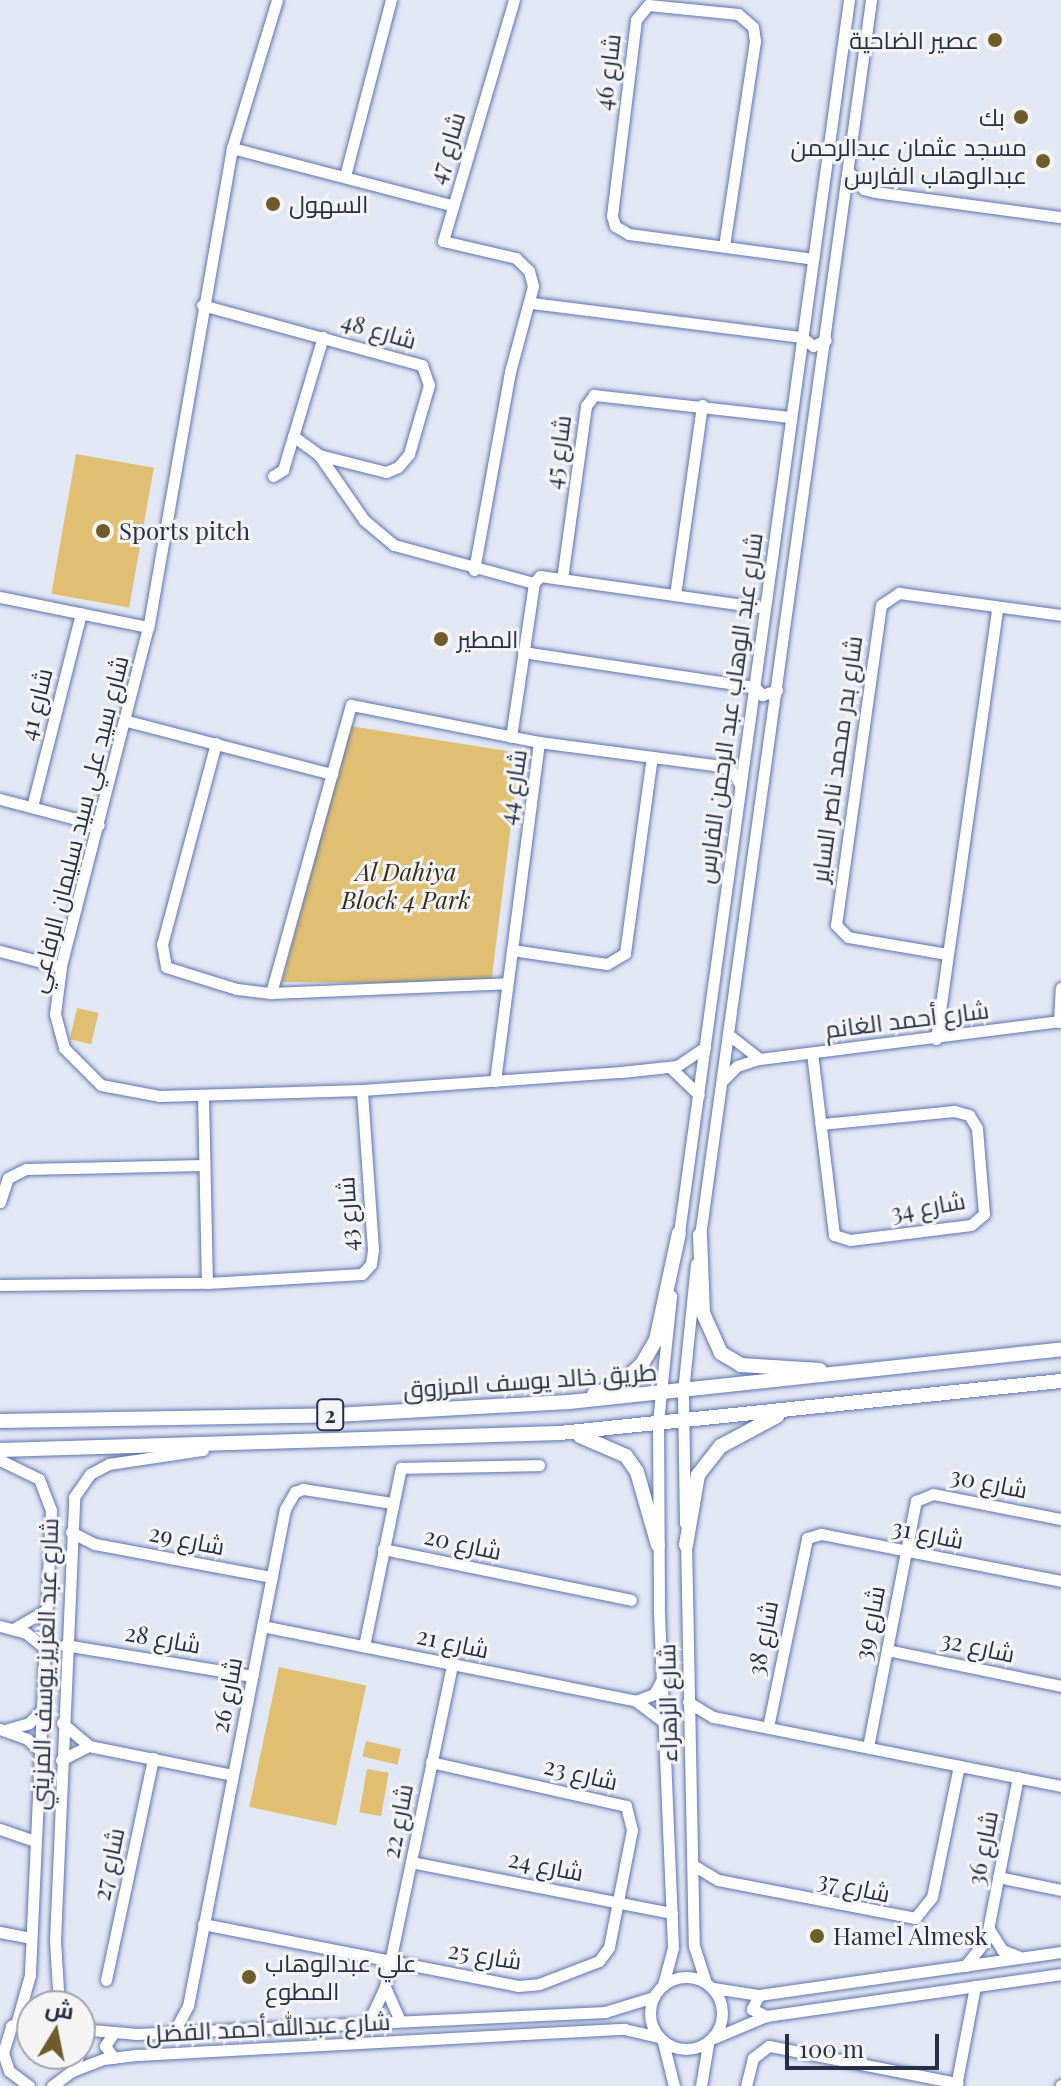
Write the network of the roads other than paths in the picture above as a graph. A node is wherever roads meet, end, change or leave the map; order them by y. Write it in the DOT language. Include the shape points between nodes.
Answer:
graph roads {
  1 [pos="277,0"];
  2 [pos="391,0"];
  3 [pos="514,0"];
  4 [pos="849,0"];
  5 [pos="871,0"];
  6 [pos="232,148"];
  7 [pos="849,172"];
  8 [pos="345,176"];
  9 [pos="875,192"];
  10 [pos="451,205"];
  11 [pos="845,210"];
  12 [pos="1061,217"];
  13 [pos="724,246"];
  14 [pos="813,259"];
  15 [pos="532,303"];
  16 [pos="202,305"];
  17 [pos="323,337"];
  18 [pos="802,337"];
  19 [pos="826,340"];
  20 [pos="799,361"];
  21 [pos="823,363"];
  22 [pos="702,405"];
  23 [pos="791,417"];
  24 [pos="293,436"];
  25 [pos="319,455"];
  26 [pos="273,476"];
  27 [pos="474,570"];
  28 [pos="562,579"];
  29 [pos="534,583"];
  30 [pos="675,595"];
  31 [pos="0,597"];
  32 [pos="764,608"];
  33 [pos="997,608"];
  34 [pos="81,613"];
  35 [pos="1061,615"];
  36 [pos="148,627"];
  37 [pos="523,652"];
  38 [pos="755,687"];
  39 [pos="777,690"];
  40 [pos="751,718"];
  41 [pos="774,719"];
  42 [pos="127,721"];
  43 [pos="511,737"];
  44 [pos="539,742"];
  45 [pos="216,743"];
  46 [pos="745,754"];
  47 [pos="652,757"];
  48 [pos="721,766"];
  49 [pos="332,774"];
  50 [pos="741,787"];
  51 [pos="0,799"];
  52 [pos="32,807"];
  53 [pos="99,825"];
  54 [pos="512,950"];
  55 [pos="0,951"];
  56 [pos="947,954"];
  57 [pos="61,967"];
  58 [pos="507,983"];
  59 [pos="1061,988"];
  60 [pos="271,993"];
  61 [pos="1060,1021"];
  62 [pos="729,1035"];
  63 [pos="936,1039"];
  64 [pos="705,1047"];
  65 [pos="812,1053"];
  66 [pos="759,1059"];
  67 [pos="670,1067"];
  68 [pos="495,1081"];
  69 [pos="722,1082"];
  70 [pos="362,1090"];
  71 [pos="203,1095"];
  72 [pos="699,1095"];
  73 [pos="821,1124"];
  74 [pos="691,1151"];
  75 [pos="711,1155"];
  76 [pos="204,1165"];
  77 [pos="688,1173"];
  78 [pos="708,1177"];
  79 [pos="0,1202"];
  80 [pos="679,1233"];
  81 [pos="700,1235"];
  82 [pos="207,1283"];
  83 [pos="0,1285"];
  84 [pos="1061,1349"];
  85 [pos="924,1368"];
  86 [pos="1058,1382"];
  87 [pos="683,1392"];
  88 [pos="660,1394"];
  89 [pos="569,1402"];
  90 [pos="791,1411"];
  91 [pos="682,1420"];
  92 [pos="0,1421"];
  93 [pos="658,1422"];
  94 [pos="560,1433"];
  95 [pos="230,1447"];
  96 [pos="0,1450"];
  97 [pos="0,1460"];
  98 [pos="539,1465"];
  99 [pos="391,1503"];
  100 [pos="913,1507"];
  101 [pos="1061,1519"];
  102 [pos="71,1532"];
  103 [pos="95,1544"];
  104 [pos="658,1545"];
  105 [pos="686,1545"];
  106 [pos="383,1549"];
  107 [pos="70,1551"];
  108 [pos="905,1552"];
  109 [pos="800,1556"];
  110 [pos="272,1577"];
  111 [pos="1061,1581"];
  112 [pos="46,1595"];
  113 [pos="67,1595"];
  114 [pos="631,1600"];
  115 [pos="45,1611"];
  116 [pos="0,1626"];
  117 [pos="262,1626"];
  118 [pos="14,1628"];
  119 [pos="65,1645"];
  120 [pos="364,1646"];
  121 [pos="43,1647"];
  122 [pos="887,1650"];
  123 [pos="452,1665"];
  124 [pos="42,1673"];
  125 [pos="64,1673"];
  126 [pos="252,1676"];
  127 [pos="663,1677"];
  128 [pos="1061,1686"];
  129 [pos="63,1700"];
  130 [pos="636,1701"];
  131 [pos="688,1702"];
  132 [pos="40,1708"];
  133 [pos="713,1717"];
  134 [pos="62,1723"];
  135 [pos="665,1723"];
  136 [pos="768,1727"];
  137 [pos="2,1729"];
  138 [pos="689,1734"];
  139 [pos="89,1746"];
  140 [pos="868,1747"];
  141 [pos="38,1749"];
  142 [pos="153,1758"];
  143 [pos="61,1760"];
  144 [pos="431,1762"];
  145 [pos="959,1766"];
  146 [pos="233,1775"];
  147 [pos="1018,1777"];
  148 [pos="1061,1786"];
  149 [pos="691,1795"];
  150 [pos="668,1796"];
  151 [pos="35,1824"];
  152 [pos="692,1826"];
  153 [pos="669,1828"];
  154 [pos="0,1829"];
  155 [pos="16,1832"];
  156 [pos="34,1841"];
  157 [pos="411,1862"];
  158 [pos="693,1865"];
  159 [pos="998,1877"];
  160 [pos="718,1880"];
  161 [pos="1061,1890"];
  162 [pos="694,1896"];
  163 [pos="618,1902"];
  164 [pos="672,1913"];
  165 [pos="203,1924"];
  166 [pos="988,1928"];
  167 [pos="0,1932"];
  168 [pos="30,1938"];
  169 [pos="609,1947"];
  170 [pos="1061,1952"];
  171 [pos="1028,1956"];
  172 [pos="390,1960"];
  173 [pos="963,1967"];
  174 [pos="1061,1974"];
  175 [pos="880,1978"];
  176 [pos="106,1980"];
  177 [pos="849,1983"];
  178 [pos="663,1985"];
  179 [pos="709,1985"];
  180 [pos="385,1986"];
  181 [pos="975,1986"];
  182 [pos="58,1990"];
  183 [pos="759,1995"];
  184 [pos="654,1997"];
  185 [pos="886,2000"];
  186 [pos="852,2004"];
  187 [pos="188,2006"];
  188 [pos="605,2012"];
  189 [pos="508,2016"];
  190 [pos="766,2016"];
  191 [pos="476,2018"];
  192 [pos="400,2020"];
  193 [pos="369,2021"];
  194 [pos="9,2025"];
  195 [pos="205,2030"];
  196 [pos="607,2030"];
  197 [pos="96,2031"];
  198 [pos="174,2032"];
  199 [pos="113,2034"];
  200 [pos="512,2036"];
  201 [pos="479,2039"];
  202 [pos="661,2039"];
  203 [pos="711,2041"];
  204 [pos="114,2058"];
  205 [pos="72,2071"];
  206 [pos="10,2075"];
  207 [pos="57,2085"];
  208 [pos="956,2085"];
  209 [pos="29,2086"];
  210 [pos="674,2086"];
  211 [pos="701,2086"];
  212 [pos="746,2086"];
  1 -- 6 [label="street, شارع سيد علي سيد سليمان الرفاعي"];
  2 -- 8 [label="street"];
  3 -- 10 [label="street, شارع 47"];
  4 -- 14 [label="street, شارع عبد الوهاب عبد الرحمن الفارس"];
  5 -- 7 [label="street, شارع عبد الوهاب عبد الرحمن الفارس"];
  6 -- 8 [label="street, شارع 47"];
  6 -- 16 [label="street, شارع سيد علي سيد سليمان الرفاعي"];
  7 -- 9 [label="street" via="864,189"];
  7 -- 11 [label="street, شارع عبد الوهاب عبد الرحمن الفارس"];
  8 -- 10 [label="street, شارع 47"];
  9 -- 11 [label="street" via="863,194"];
  9 -- 12 [label="street"];
  10 -- 15 [label="street" via="443,241 516,258 529,271"];
  11 -- 19 [label="street, شارع عبد الوهاب عبد الرحمن الفارس"];
  13 -- 13 [label="street, شارع 46" via="629,234 612,221 636,20 648,5 738,14 753,27"];
  13 -- 14 [label="street, شارع 46"];
  14 -- 18 [label="street, شارع عبد الوهاب عبد الرحمن الفارس"];
  15 -- 18 [label="street"];
  15 -- 27 [label="street" via="510,372"];
  16 -- 17 [label="street, شارع 48"];
  16 -- 36 [label="street, شارع سيد علي سيد سليمان الرفاعي"];
  17 -- 24 [label="street, شارع 48"];
  17 -- 25 [label="street, شارع 48" via="417,361 429,385 409,454 392,471"];
  18 -- 19 [label="street" via="813,346"];
  18 -- 20 [label="street, شارع عبد الوهاب عبد الرحمن الفارس"];
  19 -- 21 [label="street, شارع عبد الوهاب عبد الرحمن الفارس"];
  20 -- 21 [label="street" via="811,354"];
  20 -- 23 [label="street, شارع عبد الوهاب عبد الرحمن الفارس"];
  21 -- 39 [label="street, شارع عبد الوهاب عبد الرحمن الفارس"];
  22 -- 23 [label="street, شارع 45"];
  22 -- 28 [label="street, شارع 45" via="606,393 590,398"];
  22 -- 30 [label="street"];
  23 -- 32 [label="street, شارع عبد الوهاب عبد الرحمن الفارس"];
  24 -- 25 [label="street, شارع 48"];
  24 -- 26 [label="street, شارع 48" via="282,474"];
  25 -- 27 [label="street, شارع 48" via="376,533 414,554"];
  27 -- 29 [label="street, شارع 48"];
  28 -- 29 [label="street" via="540,576"];
  28 -- 30 [label="street"];
  29 -- 37 [label="street"];
  30 -- 32 [label="street"];
  31 -- 34 [label="street"];
  32 -- 38 [label="street, شارع عبد الوهاب عبد الرحمن الفارس"];
  33 -- 35 [label="street, شارع بدر محمد ناصر الساير"];
  33 -- 56 [label="street"];
  33 -- 56 [label="street, شارع بدر محمد ناصر الساير" via="899,593 881,605 835,916 839,931 848,937"];
  34 -- 36 [label="street"];
  34 -- 52 [label="street, شارع 41"];
  36 -- 42 [label="street, شارع سيد علي سيد سليمان الرفاعي"];
  37 -- 38 [label="street"];
  37 -- 43 [label="street"];
  38 -- 39 [label="street" via="768,696"];
  38 -- 40 [label="street, شارع عبد الوهاب عبد الرحمن الفارس"];
  39 -- 41 [label="street, شارع عبد الوهاب عبد الرحمن الفارس"];
  40 -- 41 [label="street" via="765,709"];
  40 -- 46 [label="street, شارع عبد الوهاب عبد الرحمن الفارس"];
  41 -- 62 [label="street, شارع عبد الوهاب عبد الرحمن الفارس"];
  42 -- 45 [label="street"];
  42 -- 53 [label="street, شارع سيد علي سيد سليمان الرفاعي"];
  43 -- 44 [label="street"];
  43 -- 49 [label="street" via="351,705"];
  44 -- 47 [label="street, شارع 44"];
  44 -- 54 [label="street, شارع 44"];
  45 -- 49 [label="street"];
  45 -- 60 [label="street" via="162,944 162,962 172,971"];
  46 -- 48 [label="street"];
  46 -- 50 [label="street, شارع عبد الوهاب عبد الرحمن الفارس"];
  47 -- 48 [label="street, شارع 44"];
  47 -- 54 [label="street" via="625,953 607,964"];
  48 -- 50 [label="street" via="734,773"];
  49 -- 60 [label="street"];
  50 -- 64 [label="street, شارع عبد الوهاب عبد الرحمن الفارس"];
  51 -- 52 [label="street"];
  52 -- 53 [label="street"];
  53 -- 57 [label="street, شارع سيد علي سيد سليمان الرفاعي"];
  54 -- 58 [label="street, شارع 44"];
  55 -- 57 [label="street"];
  56 -- 63 [label="street"];
  57 -- 71 [label="street, شارع سيد علي سيد سليمان الرفاعي" via="57,1031 86,1075 117,1091"];
  58 -- 60 [label="street"];
  58 -- 68 [label="street, شارع 44"];
  59 -- 61 [label="street"];
  61 -- 63 [label="street, شارع أحمد الغانم"];
  62 -- 66 [label="street"];
  62 -- 69 [label="street, شارع عبد الوهاب عبد الرحمن الفارس"];
  63 -- 65 [label="street, شارع أحمد الغانم"];
  64 -- 67 [label="street, شارع سيد علي سيد سليمان الرفاعي" via="689,1061"];
  64 -- 72 [label="street, شارع عبد الوهاب عبد الرحمن الفارس"];
  65 -- 66 [label="street, شارع أحمد الغانم"];
  65 -- 73 [label="street, شارع 34"];
  66 -- 69 [label="street, شارع أحمد الغانم" via="737,1066"];
  67 -- 68 [label="street, شارع سيد علي سيد سليمان الرفاعي"];
  67 -- 72 [label="street"];
  68 -- 70 [label="street, شارع سيد علي سيد سليمان الرفاعي"];
  69 -- 75 [label="street, شارع عبد الوهاب عبد الرحمن الفارس"];
  70 -- 71 [label="street, شارع سيد علي سيد سليمان الرفاعي"];
  70 -- 82 [label="street, شارع 43" via="373,1249 366,1271 353,1277"];
  71 -- 76 [label="street"];
  72 -- 74 [label="street, شارع عبد الوهاب عبد الرحمن الفارس"];
  73 -- 73 [label="street, شارع 34" via="954,1111 969,1115 977,1128 984,1214 971,1225 850,1240 834,1235"];
  74 -- 75 [label="street" via="698,1158"];
  74 -- 77 [label="street, شارع عبد الوهاب عبد الرحمن الفارس"];
  75 -- 78 [label="street, شارع عبد الوهاب عبد الرحمن الفارس"];
  76 -- 79 [label="street" via="26,1169 8,1178"];
  76 -- 82 [label="street"];
  77 -- 78 [label="street" via="701,1171"];
  77 -- 80 [label="street, شارع عبد الوهاب عبد الرحمن الفارس"];
  78 -- 81 [label="street, شارع عبد الوهاب عبد الرحمن الفارس"];
  80 -- 88 [label="street, شارع عبد الوهاب عبد الرحمن الفارس"];
  80 -- 89 [label="main road" via="656,1340 642,1364 619,1386"];
  81 -- 85 [label="main road" via="703,1313 721,1353 741,1365 775,1371"];
  81 -- 87 [label="street, شارع عبد الوهاب عبد الرحمن الفارس"];
  82 -- 83 [label="street, شارع 43"];
  84 -- 85 [label="main road, طريق خالد يوسف المرزوق / 2"];
  85 -- 87 [label="main road, طريق خالد يوسف المرزوق / 2"];
  86 -- 90 [label="main road, 2"];
  87 -- 88 [label="main road, طريق خالد يوسف المرزوق / 2"];
  87 -- 91 [label="street, شارع عبد الوهاب عبد الرحمن الفارس"];
  88 -- 89 [label="main road, طريق خالد يوسف المرزوق / 2"];
  88 -- 93 [label="street, شارع عبد الوهاب عبد الرحمن الفارس"];
  89 -- 92 [label="main road, طريق خالد يوسف المرزوق / 2" via="319,1416"];
  90 -- 91 [label="main road, 2"];
  90 -- 105 [label="main road" via="750,1427 721,1446 698,1475"];
  91 -- 93 [label="main road, 2"];
  91 -- 105 [label="street, شارع الزهراء"];
  93 -- 94 [label="main road, 2"];
  93 -- 104 [label="street, شارع الزهراء"];
  94 -- 95 [label="main road, 2"];
  94 -- 104 [label="main road" via="595,1438 626,1456 637,1472"];
  95 -- 96 [label="main road, 2"];
  95 -- 102 [label="street, شارع عبد العزيز يوسف المزيني" via="109,1464 90,1474 74,1497"];
  97 -- 112 [label="street, شارع عبد العزيز يوسف المزيني" via="31,1472 45,1491 51,1510"];
  98 -- 99 [label="street" via="408,1464 398,1473"];
  99 -- 106 [label="street"];
  99 -- 110 [label="street, شارع 26" via="316,1488 295,1492 285,1509"];
  100 -- 101 [label="street, شارع 30" via="933,1494"];
  100 -- 108 [label="street, شارع 39"];
  102 -- 103 [label="street, شارع 29"];
  102 -- 107 [label="street, شارع عبد العزيز يوسف المزيني"];
  103 -- 107 [label="street, شارع 29"];
  103 -- 110 [label="street, شارع 29"];
  104 -- 127 [label="street, شارع الزهراء"];
  105 -- 131 [label="street, شارع الزهراء"];
  106 -- 114 [label="street, شارع 20"];
  106 -- 120 [label="street"];
  107 -- 113 [label="street, شارع عبد العزيز يوسف المزيني"];
  108 -- 109 [label="street, شارع 31" via="821,1534 803,1542"];
  108 -- 111 [label="street, شارع 31"];
  108 -- 122 [label="street, شارع 39"];
  109 -- 136 [label="street, شارع 38"];
  110 -- 117 [label="street, شارع 26"];
  112 -- 113 [label="street" via="59,1586"];
  112 -- 115 [label="street, شارع عبد العزيز يوسف المزيني"];
  113 -- 119 [label="street, شارع عبد العزيز يوسف المزيني"];
  115 -- 118 [label="street"];
  115 -- 121 [label="street, شارع عبد العزيز يوسف المزيني"];
  116 -- 118 [label="street"];
  117 -- 120 [label="street, شارع 21"];
  117 -- 126 [label="street, شارع 26"];
  118 -- 121 [label="street"];
  119 -- 125 [label="street, شارع عبد العزيز يوسف المزيني"];
  119 -- 126 [label="street, شارع 28"];
  120 -- 123 [label="street, شارع 21"];
  121 -- 124 [label="street, شارع عبد العزيز يوسف المزيني"];
  122 -- 128 [label="street, شارع 32"];
  122 -- 140 [label="street, شارع 39"];
  123 -- 130 [label="street, شارع 21"];
  123 -- 144 [label="street, شارع 22"];
  124 -- 125 [label="street" via="53,1680"];
  124 -- 132 [label="street, شارع عبد العزيز يوسف المزيني"];
  125 -- 129 [label="street, شارع عبد العزيز يوسف المزيني"];
  126 -- 146 [label="street, شارع 26"];
  127 -- 130 [label="street" via="654,1694"];
  127 -- 135 [label="street, شارع الزهراء"];
  129 -- 132 [label="street" via="51,1694"];
  129 -- 134 [label="street, شارع عبد العزيز يوسف المزيني"];
  130 -- 135 [label="street, شارع 21"];
  131 -- 133 [label="street"];
  131 -- 138 [label="street, شارع الزهراء"];
  132 -- 137 [label="street" via="29,1723"];
  132 -- 141 [label="street, شارع عبد العزيز يوسف المزيني"];
  133 -- 136 [label="street"];
  133 -- 138 [label="street"];
  134 -- 139 [label="street"];
  134 -- 143 [label="street, شارع عبد العزيز يوسف المزيني"];
  135 -- 150 [label="street, شارع الزهراء"];
  136 -- 140 [label="street"];
  137 -- 141 [label="street"];
  138 -- 149 [label="street, شارع الزهراء"];
  139 -- 142 [label="street"];
  139 -- 143 [label="street"];
  140 -- 145 [label="street"];
  141 -- 151 [label="street, شارع عبد العزيز يوسف المزيني"];
  142 -- 146 [label="street"];
  142 -- 176 [label="street, شارع 27"];
  143 -- 182 [label="street, شارع عبد العزيز يوسف المزيني"];
  144 -- 157 [label="street, شارع 22"];
  144 -- 163 [label="street, شارع 23" via="626,1806 632,1830"];
  145 -- 147 [label="street"];
  145 -- 160 [label="street, شارع 37" via="932,1897 915,1918"];
  146 -- 165 [label="street, شارع 26"];
  147 -- 148 [label="street"];
  147 -- 159 [label="street, شارع 36"];
  149 -- 150 [label="street" via="680,1803"];
  149 -- 152 [label="street, شارع الزهراء"];
  150 -- 153 [label="street, شارع الزهراء"];
  151 -- 155 [label="street"];
  151 -- 156 [label="street, شارع عبد العزيز يوسف المزيني"];
  152 -- 153 [label="street" via="680,1819"];
  152 -- 158 [label="street, شارع الزهراء"];
  153 -- 164 [label="street, شارع الزهراء"];
  154 -- 155 [label="street"];
  155 -- 156 [label="street"];
  156 -- 168 [label="street, شارع عبد العزيز يوسف المزيني"];
  157 -- 163 [label="street, شارع 24"];
  157 -- 172 [label="street, شارع 22"];
  158 -- 160 [label="street, شارع 37"];
  158 -- 162 [label="street, شارع الزهراء"];
  159 -- 161 [label="street"];
  159 -- 166 [label="street, شارع 36"];
  160 -- 162 [label="street"];
  162 -- 179 [label="street, شارع الزهراء" via="697,1963"];
  163 -- 164 [label="street, شارع 24"];
  163 -- 169 [label="street, شارع 23"];
  164 -- 178 [label="street, شارع الزهراء" via="673,1947"];
  165 -- 172 [label="street, شارع 25"];
  165 -- 187 [label="street, شارع 26"];
  166 -- 171 [label="street" via="1002,1950"];
  166 -- 173 [label="street, شارع 36" via="981,1951"];
  167 -- 168 [label="street"];
  168 -- 194 [label="street, شارع عبد العزيز يوسف المزيني" via="28,1990"];
  169 -- 172 [label="street, شارع 25" via="599,1961 578,1971 518,1986"];
  170 -- 171 [label="street"];
  171 -- 173 [label="street"];
  172 -- 180 [label="street, شارع 22"];
  173 -- 175 [label="street"];
  174 -- 181 [label="street"];
  175 -- 177 [label="street"];
  175 -- 185 [label="street" via="874,1991"];
  177 -- 183 [label="street"];
  177 -- 186 [label="street" via="860,1992"];
  178 -- 179 [label="street" via="678,1978"];
  178 -- 184 [label="street"];
  179 -- 183 [label="street"];
  179 -- 203 [label="street" via="723,2017"];
  180 -- 192 [label="street"];
  180 -- 193 [label="street, شارع 22"];
  181 -- 185 [label="street"];
  181 -- 208 [label="street"];
  183 -- 190 [label="street" via="752,2009"];
  184 -- 188 [label="street, شارع عبدالله أحمد الفضل"];
  184 -- 202 [label="street" via="650,2021"];
  185 -- 186 [label="street"];
  186 -- 190 [label="street"];
  187 -- 195 [label="street"];
  187 -- 198 [label="street, شارع 26"];
  188 -- 189 [label="street, شارع عبدالله أحمد الفضل"];
  188 -- 196 [label="street" via="612,2018"];
  189 -- 191 [label="street, شارع عبدالله أحمد الفضل"];
  189 -- 200 [label="street" via="504,2025"];
  190 -- 203 [label="street"];
  191 -- 192 [label="street, شارع عبدالله أحمد الفضل"];
  191 -- 201 [label="street" via="483,2027"];
  192 -- 193 [label="street, شارع عبدالله أحمد الفضل"];
  193 -- 195 [label="street, شارع عبدالله أحمد الفضل"];
  194 -- 206 [label="street, شارع عبد العزيز يوسف المزيني" via="3,2053"];
  195 -- 198 [label="street, شارع عبدالله أحمد الفضل"];
  196 -- 200 [label="street, شارع عبدالله أحمد الفضل"];
  196 -- 202 [label="street, شارع عبدالله أحمد الفضل"];
  197 -- 199 [label="street, شارع عبدالله أحمد الفضل"];
  198 -- 199 [label="street, شارع عبدالله أحمد الفضل"];
  199 -- 204 [label="street" via="105,2046"];
  200 -- 201 [label="street, شارع عبدالله أحمد الفضل"];
  201 -- 204 [label="street, شارع عبدالله أحمد الفضل"];
  202 -- 203 [label="street" via="687,2050"];
  202 -- 210 [label="street"];
  203 -- 211 [label="street"];
  204 -- 205 [label="street, شارع عبدالله أحمد الفضل"];
  205 -- 207 [label="street"];
  206 -- 209 [label="street"];
  208 -- 212 [label="street" via="769,2046 753,2058"];
}
